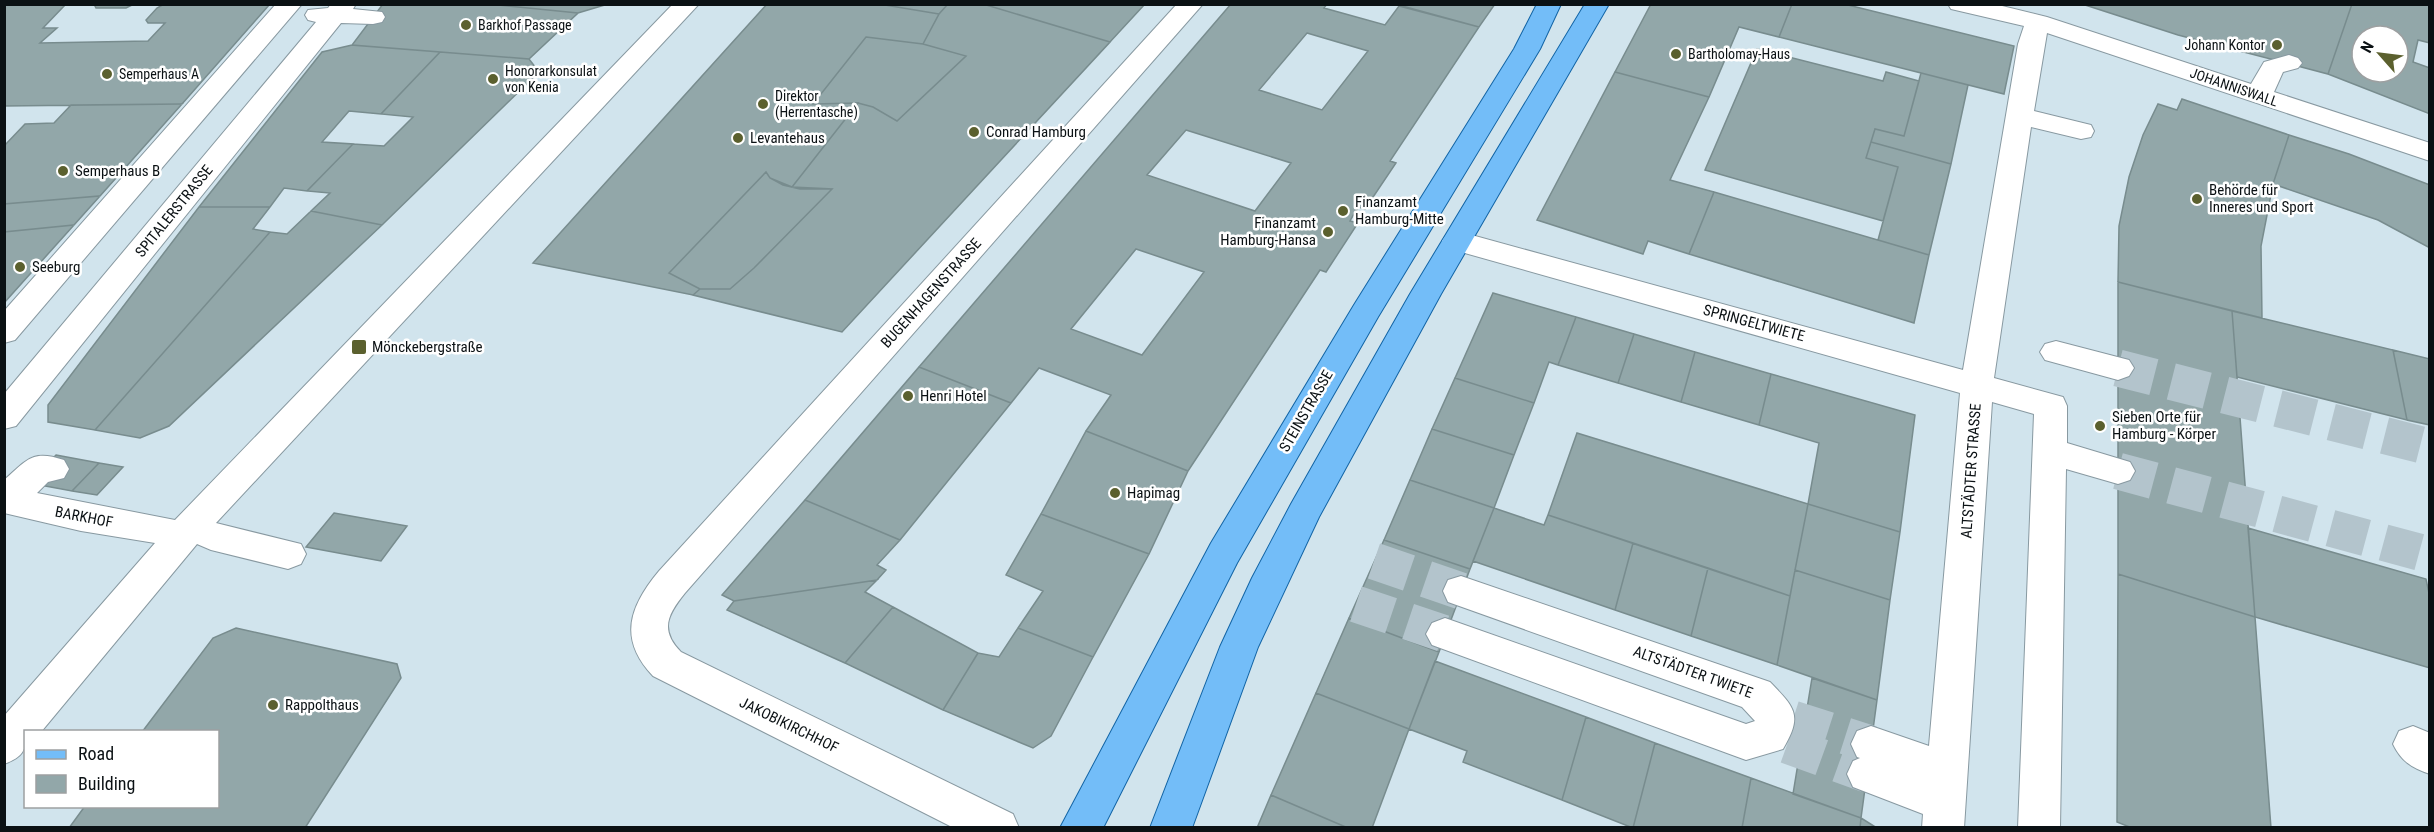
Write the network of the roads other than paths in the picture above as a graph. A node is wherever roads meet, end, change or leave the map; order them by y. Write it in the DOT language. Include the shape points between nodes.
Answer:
graph roads {
  1 [pos="687,4"];
  2 [pos="1191,4"];
  3 [pos="1549,4"];
  4 [pos="1597,4"];
  5 [pos="1960,4"];
  6 [pos="1999,4"];
  7 [pos="286,9"];
  8 [pos="339,10"];
  9 [pos="373,17"];
  10 [pos="2038,22"];
  11 [pos="2289,63"];
  12 [pos="2259,95"];
  13 [pos="2021,116"];
  14 [pos="2081,131"];
  15 [pos="2430,153"];
  16 [pos="1457,241"];
  17 [pos="4,332"];
  18 [pos="2056,352"];
  19 [pos="2118,368"];
  20 [pos="1977,386"];
  21 [pos="4,417"];
  22 [pos="2051,452"];
  23 [pos="52,469"];
  24 [pos="2118,471"];
  25 [pos="5,499"];
  26 [pos="162,530"];
  27 [pos="211,536"];
  28 [pos="288,554"];
  29 [pos="672,582"];
  30 [pos="1478,621"];
  31 [pos="1585,658"];
  32 [pos="4,746"];
  33 [pos="1869,759"];
  34 [pos="1945,800"];
  35 [pos="998,828"];
  36 [pos="1081,828"];
  37 [pos="1171,828"];
  38 [pos="2039,828"];
  1 -- 32 [label="street" via="185,533"];
  2 -- 29 [label="street, BUGENHAGENSTRASSE"];
  3 -- 36 [label="main road, STEINSTRASSE" via="1522,59 1359,323 1224,553"];
  4 -- 16 [label="main road"];
  5 -- 10 [label="street, JOHANNISWALL"];
  6 -- 10 [label="street, JOHANNISWALL"];
  7 -- 8 [label="street"];
  7 -- 17 [label="street"];
  8 -- 9 [label="street"];
  8 -- 21 [label="street, SPITALERSTRASSE"];
  10 -- 12 [label="street, JOHANNISWALL"];
  10 -- 13 [label="street, ALTSTÄDTER STRASSE"];
  11 -- 12 [label="street" via="2273,67"];
  12 -- 15 [label="street, JOHANNISWALL"];
  13 -- 14 [label="street"];
  13 -- 20 [label="street, ALTSTÄDTER STRASSE"];
  16 -- 20 [label="street, SPRINGELTWIETE"];
  16 -- 37 [label="main road" via="1353,421 1265,589"];
  18 -- 19 [label="street"];
  20 -- 22 [label="street, SPRINGELTWIETE" via="2051,406"];
  20 -- 34 [label="street, ALTSTÄDTER STRASSE"];
  22 -- 24 [label="street"];
  22 -- 38 [label="street"];
  23 -- 25 [label="street, BARKHOF" via="42,467"];
  25 -- 26 [label="street, BARKHOF" via="81,518"];
  27 -- 28 [label="street"];
  29 -- 35 [label="street, JAKOBIKIRCHHOF" via="655,605 648,630 653,649 667,664"];
  30 -- 30 [label="street, ALTSTÄDTER TWIETE" via="1746,742 1769,736 1775,726 1774,713 1756,694"];
  30 -- 31 [label="street"];
  33 -- 34 [label="street"];
}
